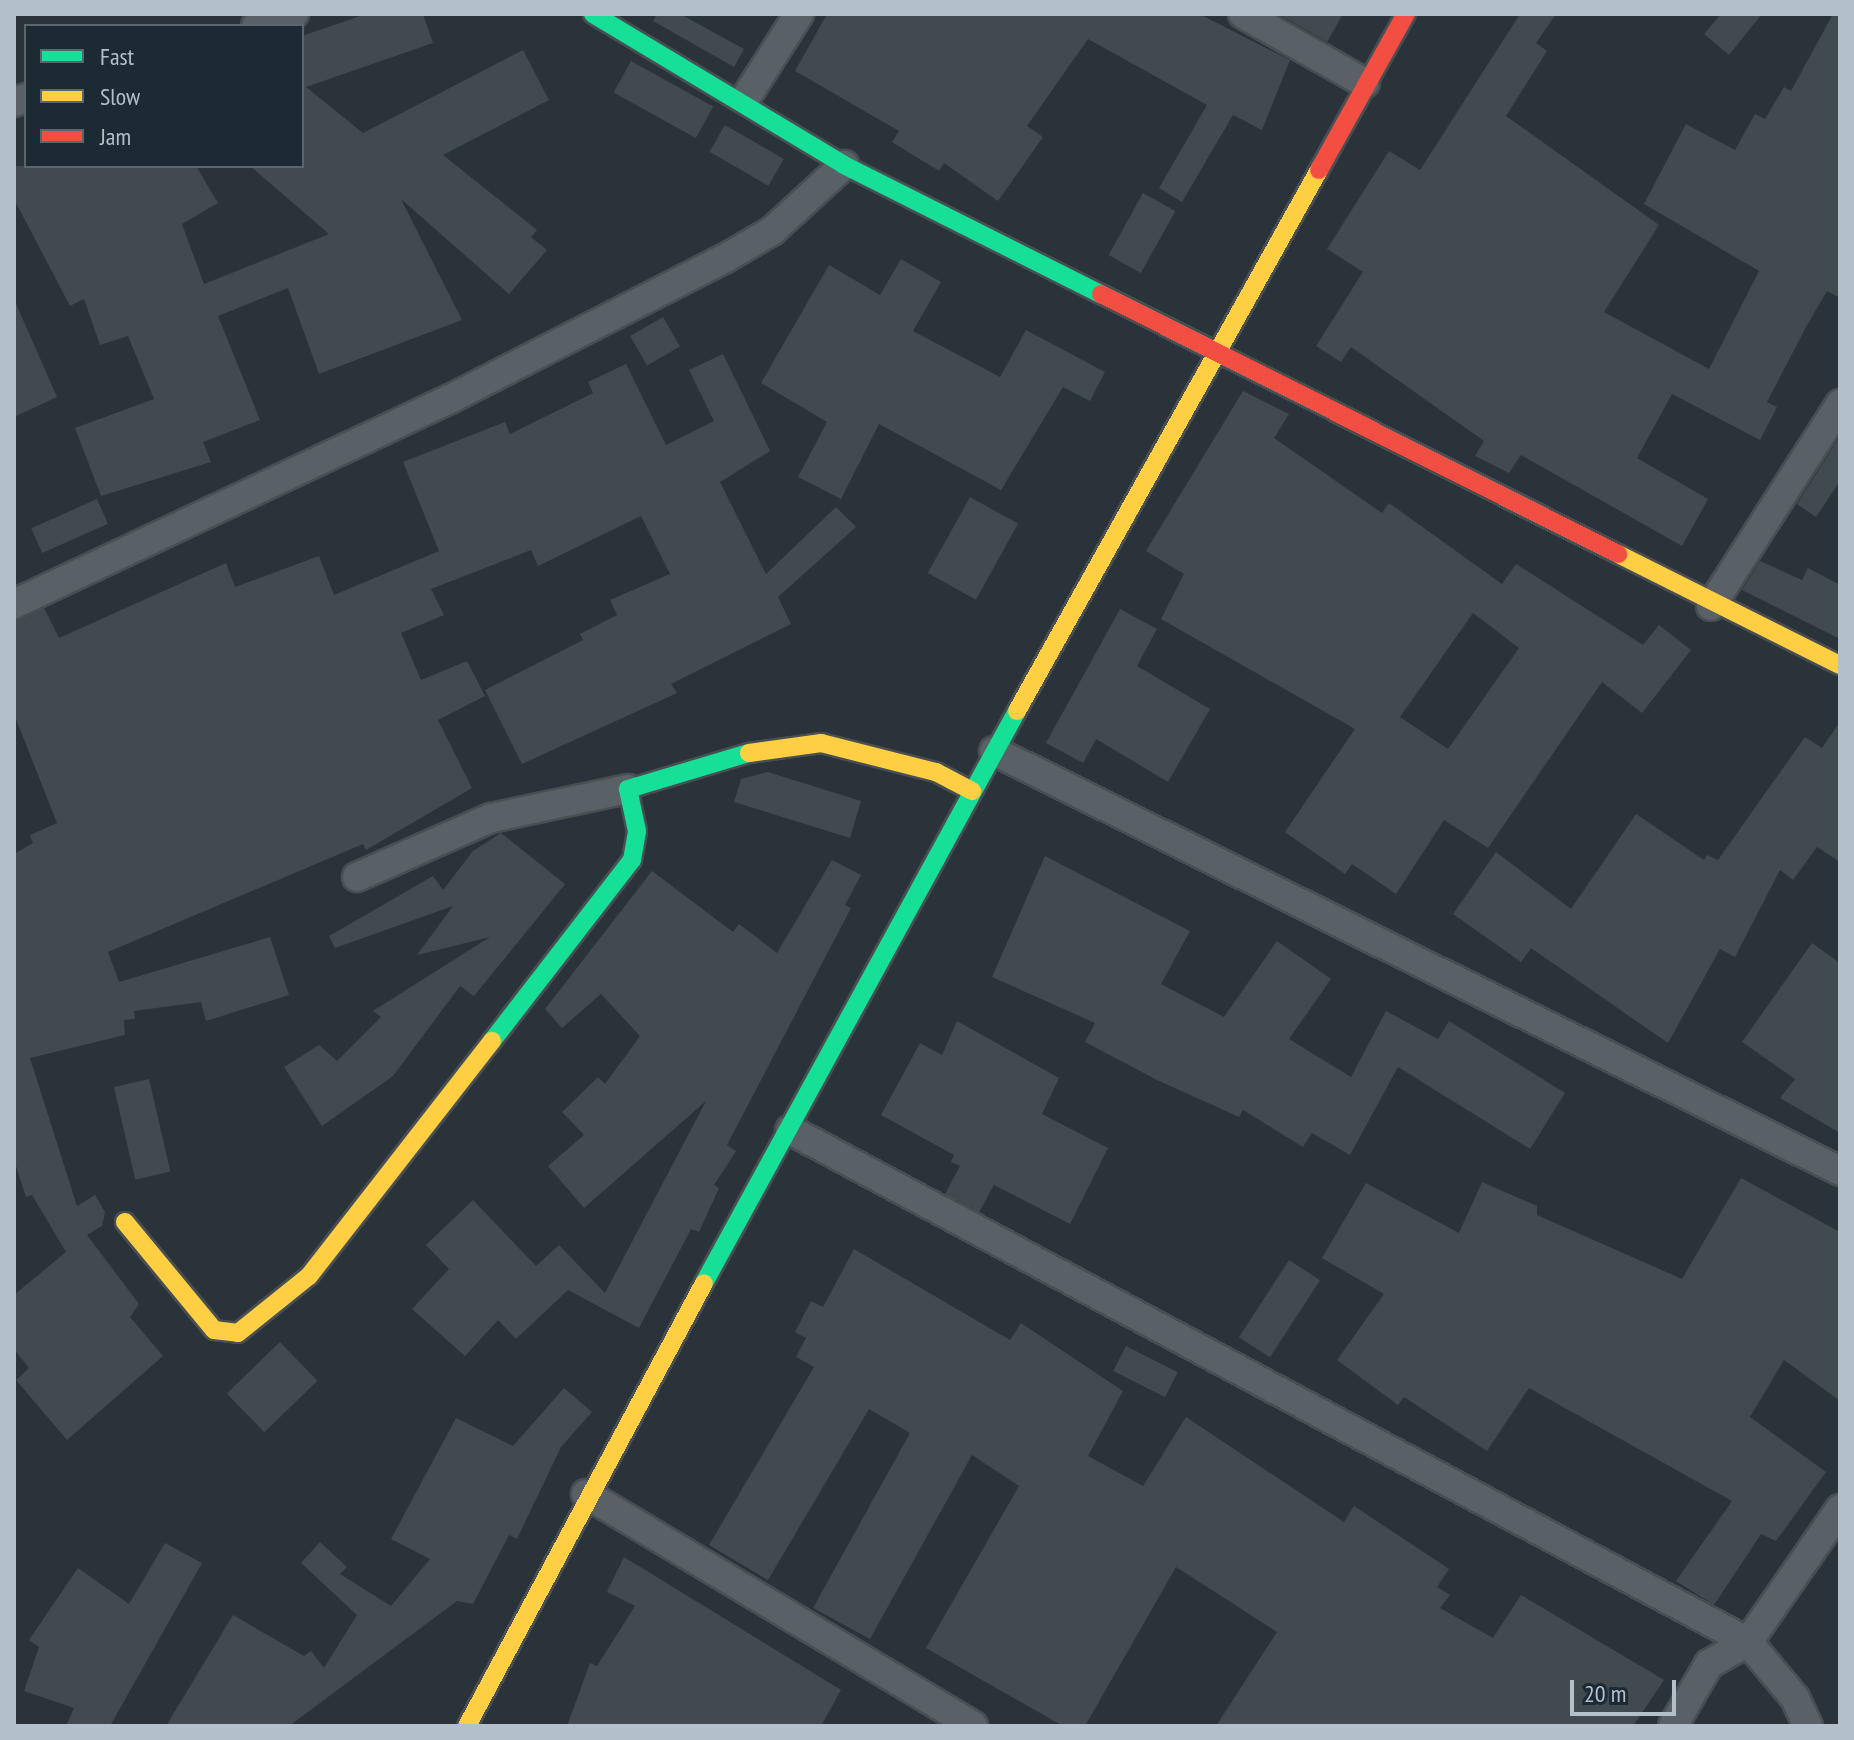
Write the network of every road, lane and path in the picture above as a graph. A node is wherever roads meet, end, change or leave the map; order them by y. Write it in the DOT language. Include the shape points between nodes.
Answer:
graph roads {
  1 [pos="294,14"];
  2 [pos="593,14"];
  3 [pos="799,14"];
  4 [pos="1243,14"];
  5 [pos="1406,14"];
  6 [pos="262,24"];
  7 [pos="1365,83"];
  8 [pos="745,99"];
  9 [pos="844,165"];
  10 [pos="1212,351"];
  11 [pos="1840,404"];
  12 [pos="14,604"];
  13 [pos="1711,606"];
  14 [pos="1840,665"];
  15 [pos="994,751"];
  16 [pos="628,789"];
  17 [pos="972,791"];
  18 [pos="357,877"];
  19 [pos="790,1130"];
  20 [pos="1840,1171"];
  21 [pos="125,1222"];
  22 [pos="586,1494"];
  23 [pos="1840,1509"];
  24 [pos="1748,1642"];
  25 [pos="467,1726"];
  26 [pos="973,1726"];
  27 [pos="1673,1726"];
  28 [pos="1808,1726"];
  1 -- 6 [label="street"];
  2 -- 8 [label="street"];
  3 -- 8 [label="street"];
  4 -- 7 [label="street"];
  5 -- 7 [label="street"];
  7 -- 10 [label="street"];
  8 -- 9 [label="street"];
  9 -- 10 [label="street"];
  9 -- 12 [label="street" via="772,231 724,259 450,399"];
  10 -- 13 [label="street"];
  10 -- 15 [label="street"];
  11 -- 13 [label="street"];
  13 -- 14 [label="street"];
  15 -- 17 [label="street"];
  15 -- 20 [label="street"];
  16 -- 17 [label="street" via="758,750 821,743 936,772"];
  16 -- 18 [label="street" via="491,818"];
  16 -- 21 [label="street" via="637,831 632,860 309,1276 270,1310 238,1333 214,1330"];
  17 -- 19 [label="street"];
  19 -- 22 [label="street"];
  19 -- 24 [label="street"];
  22 -- 25 [label="street"];
  22 -- 26 [label="street"];
  23 -- 24 [label="street"];
  24 -- 27 [label="street" via="1709,1664"];
  24 -- 28 [label="street" via="1795,1698"];
}
